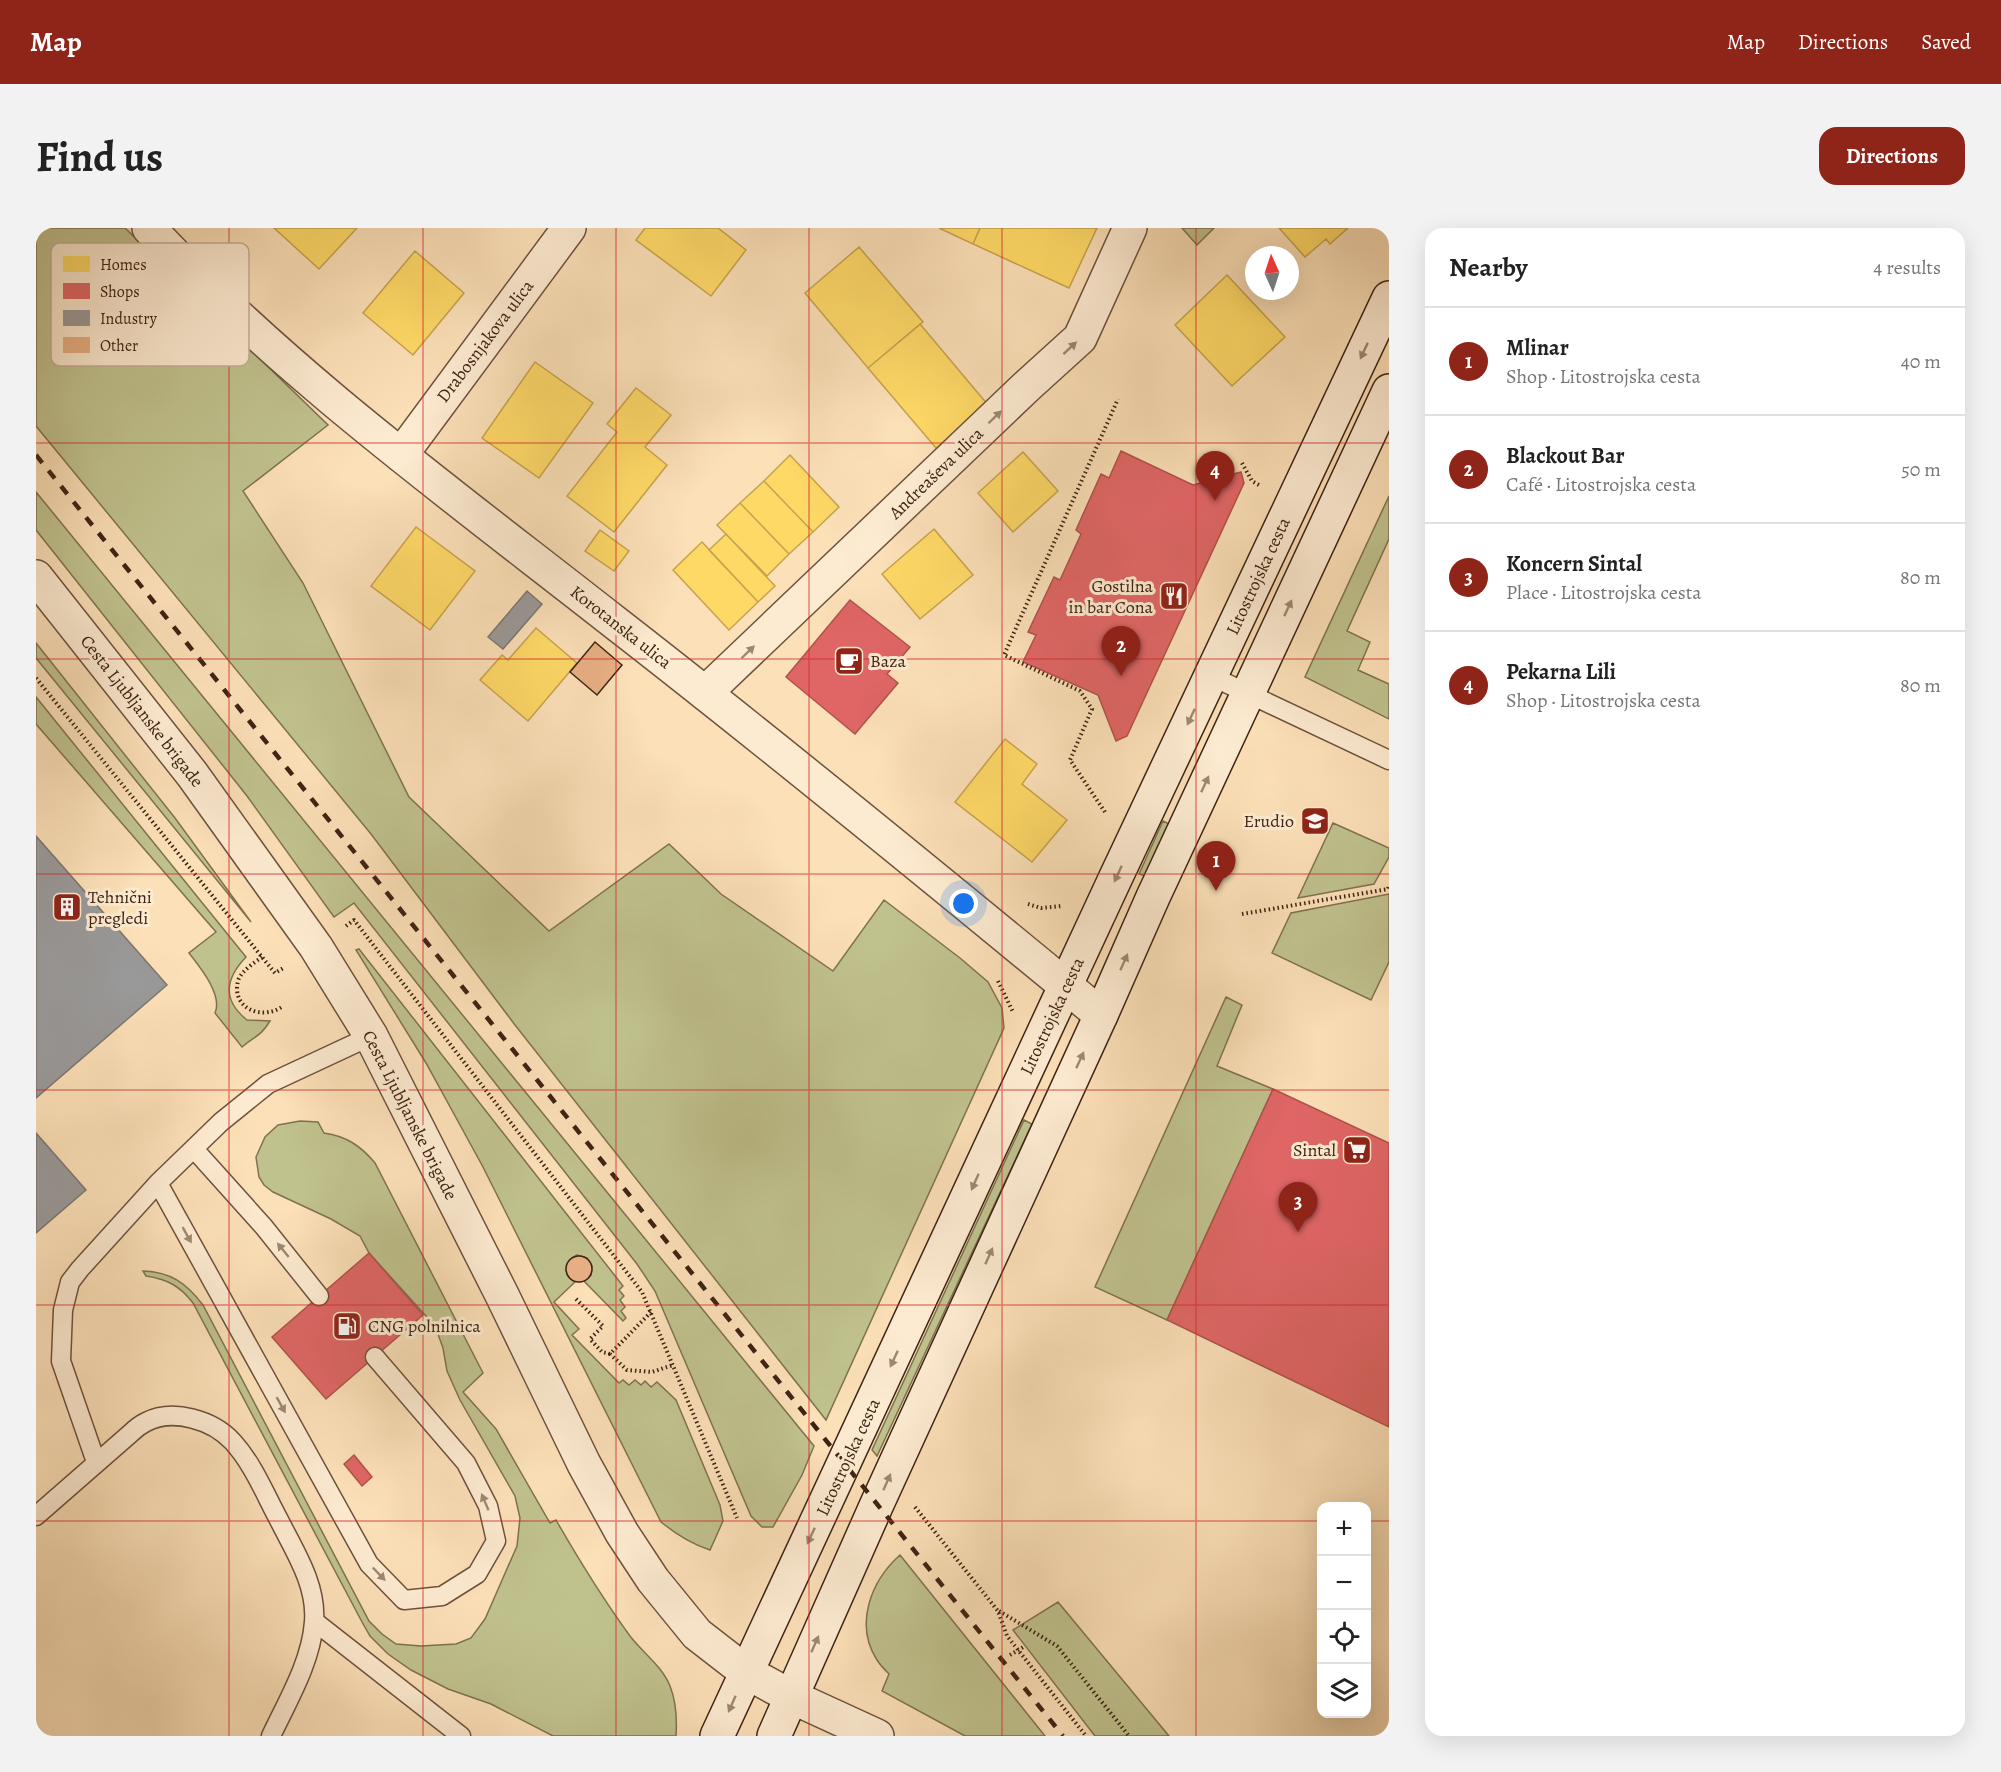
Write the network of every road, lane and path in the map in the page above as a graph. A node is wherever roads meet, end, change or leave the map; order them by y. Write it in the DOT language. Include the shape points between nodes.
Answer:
graph roads {
  1 [pos="149,228"];
  2 [pos="569,228"];
  3 [pos="1130,228"];
  4 [pos="164,243"];
  5 [pos="1389,298"];
  6 [pos="249,327"];
  7 [pos="1389,391"];
  8 [pos="1118,399"];
  9 [pos="401,455"];
  10 [pos="1242,463"];
  11 [pos="1264,488"];
  12 [pos="36,577"];
  13 [pos="1211,676"];
  14 [pos="36,678"];
  15 [pos="705,693"];
  16 [pos="1248,693"];
  17 [pos="1389,760"];
  18 [pos="1106,813"];
  19 [pos="1389,886"];
  20 [pos="1242,915"];
  21 [pos="354,920"];
  22 [pos="262,957"];
  23 [pos="275,973"];
  24 [pos="1066,987"];
  25 [pos="283,1006"];
  26 [pos="1101,1016"];
  27 [pos="371,1036"];
  28 [pos="1020,1085"];
  29 [pos="1059,1103"];
  30 [pos="194,1149"];
  31 [pos="158,1184"];
  32 [pos="319,1296"];
  33 [pos="576,1299"];
  34 [pos="651,1312"];
  35 [pos="610,1354"];
  36 [pos="375,1357"];
  37 [pos="673,1365"];
  38 [pos="96,1462"];
  39 [pos="909,1500"];
  40 [pos="36,1516"];
  41 [pos="737,1518"];
  42 [pos="998,1611"];
  43 [pos="314,1622"];
  44 [pos="1025,1646"];
  45 [pos="1018,1650"];
  46 [pos="1010,1656"];
  47 [pos="746,1672"];
  48 [pos="792,1697"];
  49 [pos="271,1736"];
  50 [pos="461,1736"];
  51 [pos="717,1736"];
  52 [pos="774,1736"];
  53 [pos="877,1736"];
  54 [pos="1086,1736"];
  55 [pos="1129,1736"];
  1 -- 4 [label="street, Korotanska ulica"];
  2 -- 9 [label="street, Drabosnjakova ulica"];
  15 -- 3 [label="street, Andreaševa ulica, one-way" via="1080,338"];
  5 -- 13 [label="street, Litostrojska cesta, one-way"];
  6 -- 9 [label="street, Korotanska ulica"];
  16 -- 7 [label="street, one-way"];
  8 -- 18 [label="path" via="1004,655 1080,691 1092,709 1070,760"];
  9 -- 15 [label="street, Korotanska ulica"];
  10 -- 11 [label="path" via="1252,481"];
  12 -- 27 [label="street, Cesta Ljubljanske brigade" via="192,774 316,947"];
  13 -- 16 [label="lane"];
  13 -- 24 [label="street, Litostrojska cesta, one-way"];
  14 -- 22 [label="path"];
  15 -- 24 [label="street, Korotanska ulica"];
  16 -- 17 [label="lane"];
  26 -- 16 [label="street, one-way"];
  19 -- 20 [label="path"];
  21 -- 34 [label="path" via="633,1279"];
  22 -- 23 [label="path"];
  22 -- 25 [label="path" via="238,981 239,995 251,1010 274,1013"];
  24 -- 26 [label="street, Korotanska ulica"];
  24 -- 28 [label="street, Litostrojska cesta"];
  29 -- 26 [label="street, one-way"];
  27 -- 30 [label="lane" via="268,1084"];
  27 -- 47 [label="street, Cesta Ljubljanske brigade" via="622,1533 696,1634"];
  28 -- 29 [label="street"];
  28 -- 47 [label="street, Litostrojska cesta, one-way"];
  48 -- 29 [label="street, one-way"];
  30 -- 31 [label="lane"];
  32 -- 30 [label="lane, one-way"];
  31 -- 36 [label="lane, one-way" via="369,1564 404,1600 442,1596 477,1574 496,1541 488,1506 466,1462"];
  31 -- 38 [label="lane" via="70,1282 63,1310 61,1361"];
  33 -- 35 [label="path" via="603,1326 590,1339 602,1352"];
  34 -- 35 [label="path"];
  34 -- 37 [label="path"];
  35 -- 37 [label="path" via="627,1370 652,1372"];
  37 -- 41 [label="path"];
  38 -- 40 [label="lane"];
  38 -- 43 [label="lane" via="146,1422 165,1416 201,1420 218,1430 232,1441 254,1472 303,1567 314,1603"];
  39 -- 42 [label="path"];
  42 -- 45 [label="path" via="1007,1636"];
  42 -- 55 [label="path" via="1057,1646"];
  43 -- 49 [label="lane" via="309,1653"];
  43 -- 50 [label="lane"];
  44 -- 45 [label="path"];
  45 -- 46 [label="path"];
  45 -- 54 [label="path"];
  47 -- 48 [label="street, Cesta Ljubljanske brigade"];
  47 -- 51 [label="street, Litostrojska cesta, one-way"];
  48 -- 52 [label="street"];
  48 -- 53 [label="street, Cesta Ljubljanske brigade"];
}
